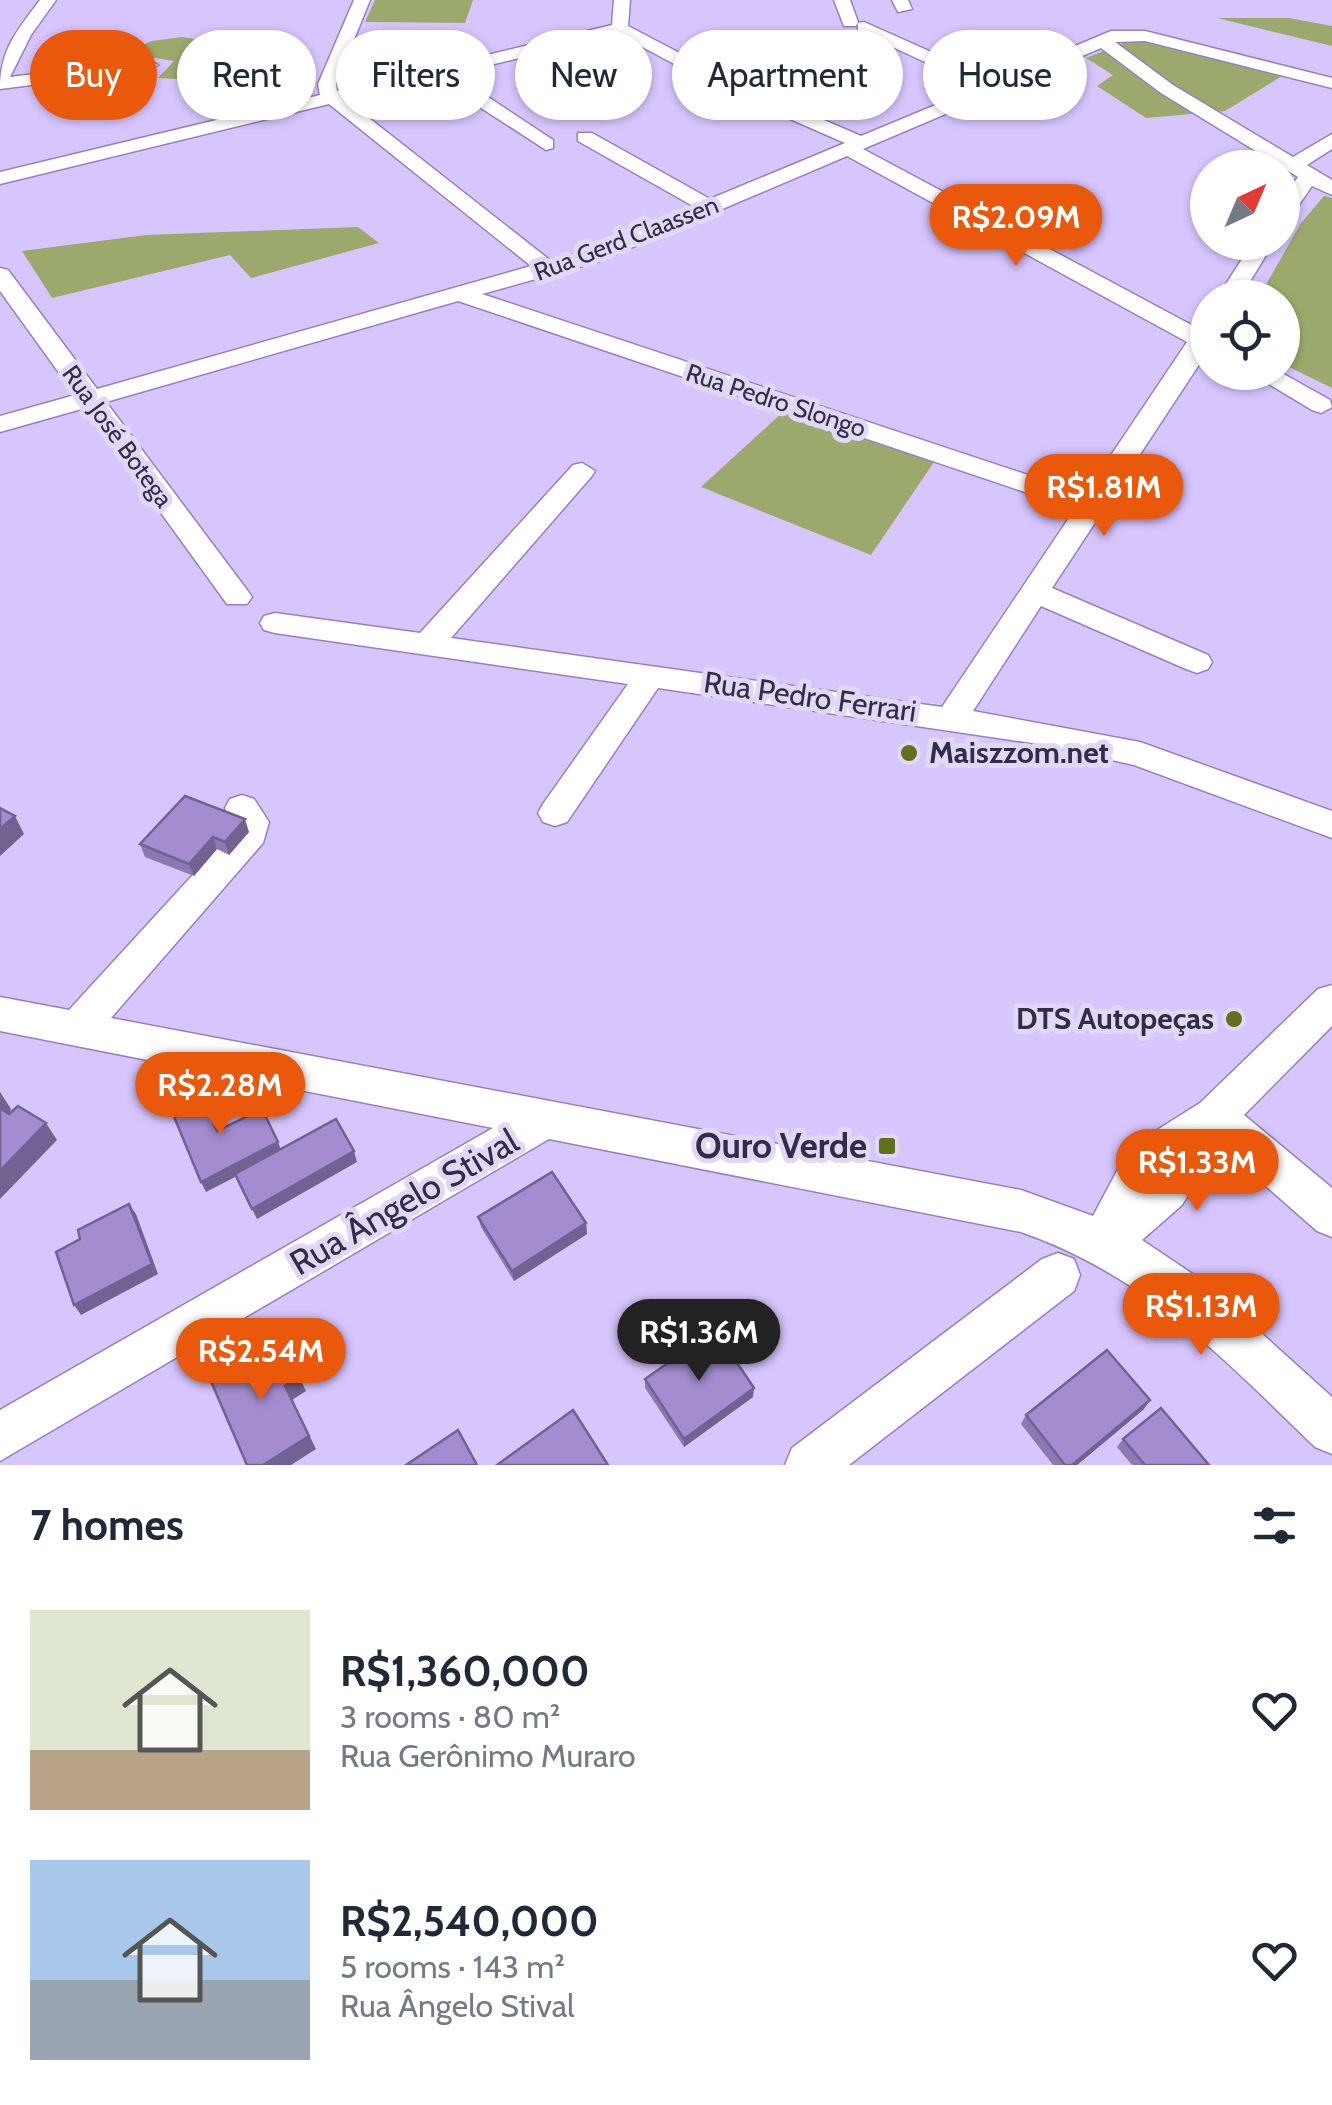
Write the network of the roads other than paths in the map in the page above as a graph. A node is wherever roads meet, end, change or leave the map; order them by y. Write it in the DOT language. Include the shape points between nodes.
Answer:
graph roads {
  1 [pos="48,0"];
  2 [pos="362,0"];
  3 [pos="622,0"];
  4 [pos="842,0"];
  5 [pos="620,28"];
  6 [pos="1102,40"];
  7 [pos="1087,47"];
  8 [pos="923,55"];
  9 [pos="495,59"];
  10 [pos="30,79"];
  11 [pos="0,82"];
  12 [pos="1332,83"];
  13 [pos="336,98"];
  14 [pos="332,99"];
  15 [pos="495,110"];
  16 [pos="923,117"];
  17 [pos="585,137"];
  18 [pos="1332,140"];
  19 [pos="546,144"];
  20 [pos="855,146"];
  21 [pos="1302,169"];
  22 [pos="1300,174"];
  23 [pos="0,178"];
  24 [pos="1332,189"];
  25 [pos="710,208"];
  26 [pos="548,269"];
  27 [pos="0,275"];
  28 [pos="459,294"];
  29 [pos="1190,330"];
  30 [pos="1190,360"];
  31 [pos="1294,390"];
  32 [pos="91,398"];
  33 [pos="1321,405"];
  34 [pos="0,424"];
  35 [pos="582,470"];
  36 [pos="1092,505"];
  37 [pos="1035,592"];
  38 [pos="236,597"];
  39 [pos="276,624"];
  40 [pos="428,644"];
  41 [pos="1197,662"];
  42 [pos="651,675"];
  43 [pos="952,717"];
  44 [pos="242,808"];
  45 [pos="555,813"];
  46 [pos="1332,825"];
  47 [pos="1332,1001"];
  48 [pos="0,1014"];
  49 [pos="77,1029"];
  50 [pos="1216,1116"];
  51 [pos="549,1117"];
  52 [pos="1332,1216"];
  53 [pos="1104,1240"];
  54 [pos="1058,1275"];
  55 [pos="1332,1430"];
  56 [pos="0,1438"];
  57 [pos="810,1465"];
  1 -- 11 [label="street" via="22,34"];
  2 -- 14 [label="street" via="327,84"];
  3 -- 5 [label="street"];
  4 -- 8 [label="street" via="857,25"];
  5 -- 9 [label="street"];
  5 -- 20 [label="street"];
  6 -- 7 [label="street, Rua Gerd Claassen"];
  6 -- 12 [label="street, Rua Gerd Claassen" via="1136,35"];
  6 -- 21 [label="street" via="1167,88"];
  10 -- 11 [label="street"];
  13 -- 14 [label="street"];
  14 -- 23 [label="street"];
  14 -- 26 [label="street"];
  15 -- 19 [label="street"];
  16 -- 20 [label="street, Rua Gerd Claassen"];
  17 -- 25 [label="street"];
  18 -- 21 [label="street"];
  20 -- 25 [label="street, Rua Gerd Claassen"];
  20 -- 29 [label="street"];
  21 -- 22 [label="street"];
  21 -- 24 [label="street"];
  25 -- 26 [label="street, Rua Gerd Claassen"];
  26 -- 28 [label="street, Rua Gerd Claassen"];
  27 -- 32 [label="street, Rua José Botega"];
  28 -- 32 [label="street, Rua Gerd Claassen"];
  28 -- 36 [label="street, Rua Pedro Slongo"];
  30 -- 36 [label="street"];
  31 -- 33 [label="street"];
  32 -- 34 [label="street, Rua Gerd Claassen"];
  32 -- 38 [label="street, Rua José Botega"];
  35 -- 40 [label="street"];
  36 -- 37 [label="street"];
  37 -- 41 [label="street"];
  37 -- 43 [label="street"];
  39 -- 40 [label="street, Rua Pedro Ferrari"];
  40 -- 42 [label="street, Rua Pedro Ferrari"];
  42 -- 43 [label="street, Rua Pedro Ferrari"];
  42 -- 45 [label="street"];
  43 -- 46 [label="street, Rua Pedro Ferrari" via="1140,754"];
  44 -- 49 [label="street" via="252,834"];
  47 -- 50 [label="street"];
  48 -- 49 [label="street"];
  49 -- 51 [label="street"];
  50 -- 52 [label="street"];
  50 -- 53 [label="street" via="1166,1195"];
  51 -- 53 [label="street" via="1021,1211"];
  51 -- 56 [label="street, Rua Ângelo Stival"];
  53 -- 55 [label="street" via="1196,1302"];
  54 -- 57 [label="street"];
}
